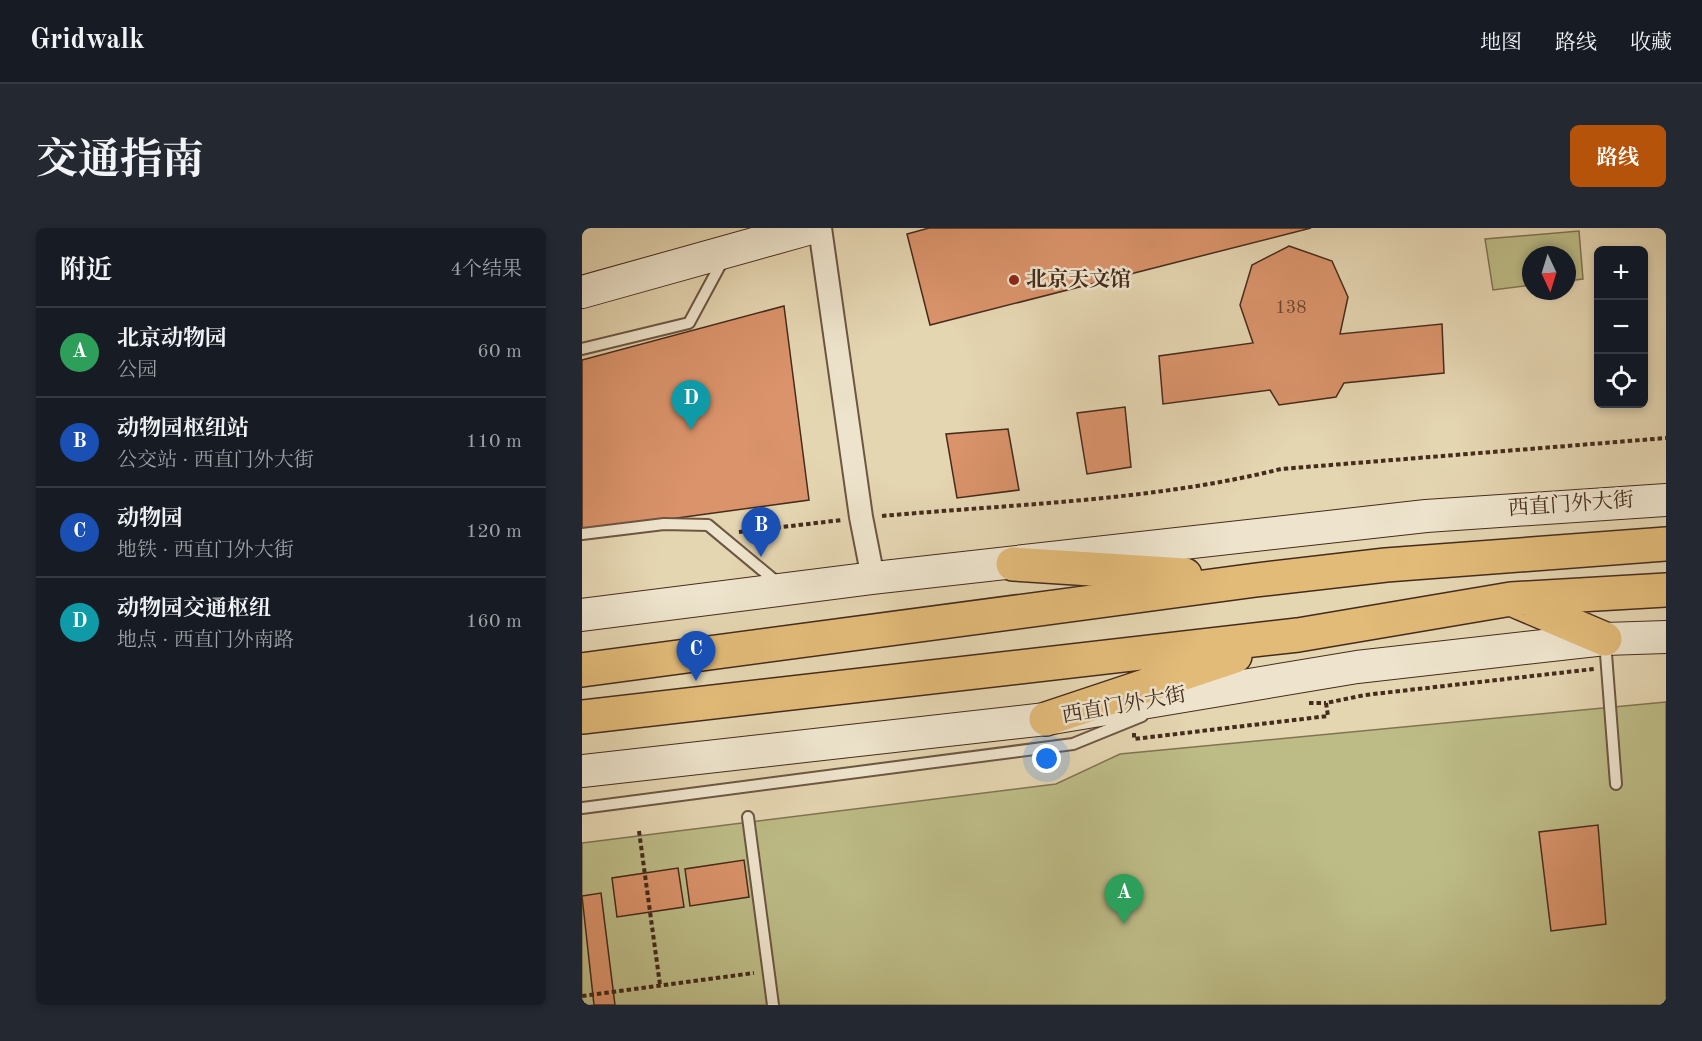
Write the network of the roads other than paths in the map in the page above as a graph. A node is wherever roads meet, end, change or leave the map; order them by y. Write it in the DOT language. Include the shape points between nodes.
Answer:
graph roads {
  1 [pos="811,228"];
  2 [pos="820,228"];
  3 [pos="728,250"];
  4 [pos="582,292"];
  5 [pos="582,349"];
  6 [pos="1666,500"];
  7 [pos="582,534"];
  8 [pos="1666,544"];
  9 [pos="1013,564"];
  10 [pos="873,578"];
  11 [pos="1256,580"];
  12 [pos="1666,590"];
  13 [pos="787,591"];
  14 [pos="1510,599"];
  15 [pos="582,615"];
  16 [pos="1298,634"];
  17 [pos="1666,637"];
  18 [pos="1605,639"];
  19 [pos="582,670"];
  20 [pos="1185,696"];
  21 [pos="582,717"];
  22 [pos="1046,719"];
  23 [pos="582,771"];
  24 [pos="1616,784"];
  25 [pos="582,808"];
  26 [pos="748,817"];
  27 [pos="773,1005"];
  1 -- 3 [label="street"];
  2 -- 10 [label="street"];
  3 -- 4 [label="street"];
  3 -- 5 [label="lane" via="688,323"];
  6 -- 9 [label="street, 西直门外大街" via="1426,516"];
  7 -- 13 [label="lane" via="664,525 708,525"];
  8 -- 11 [label="highway" via="1386,565"];
  9 -- 10 [label="street, 西直门外大街"];
  9 -- 11 [label="highway"];
  10 -- 13 [label="street, 西直门外大街"];
  11 -- 19 [label="highway"];
  12 -- 14 [label="highway"];
  13 -- 15 [label="street, 西直门外大街"];
  14 -- 16 [label="highway"];
  14 -- 18 [label="highway"];
  16 -- 21 [label="highway"];
  16 -- 22 [label="highway"];
  17 -- 18 [label="street, 西直门外大街"];
  18 -- 20 [label="street, 西直门外大街" via="1357,667"];
  18 -- 24 [label="lane"];
  20 -- 22 [label="street, 西直门外大街"];
  20 -- 25 [label="lane" via="1073,744"];
  22 -- 23 [label="street, 西直门外大街"];
  26 -- 27 [label="lane"];
}
